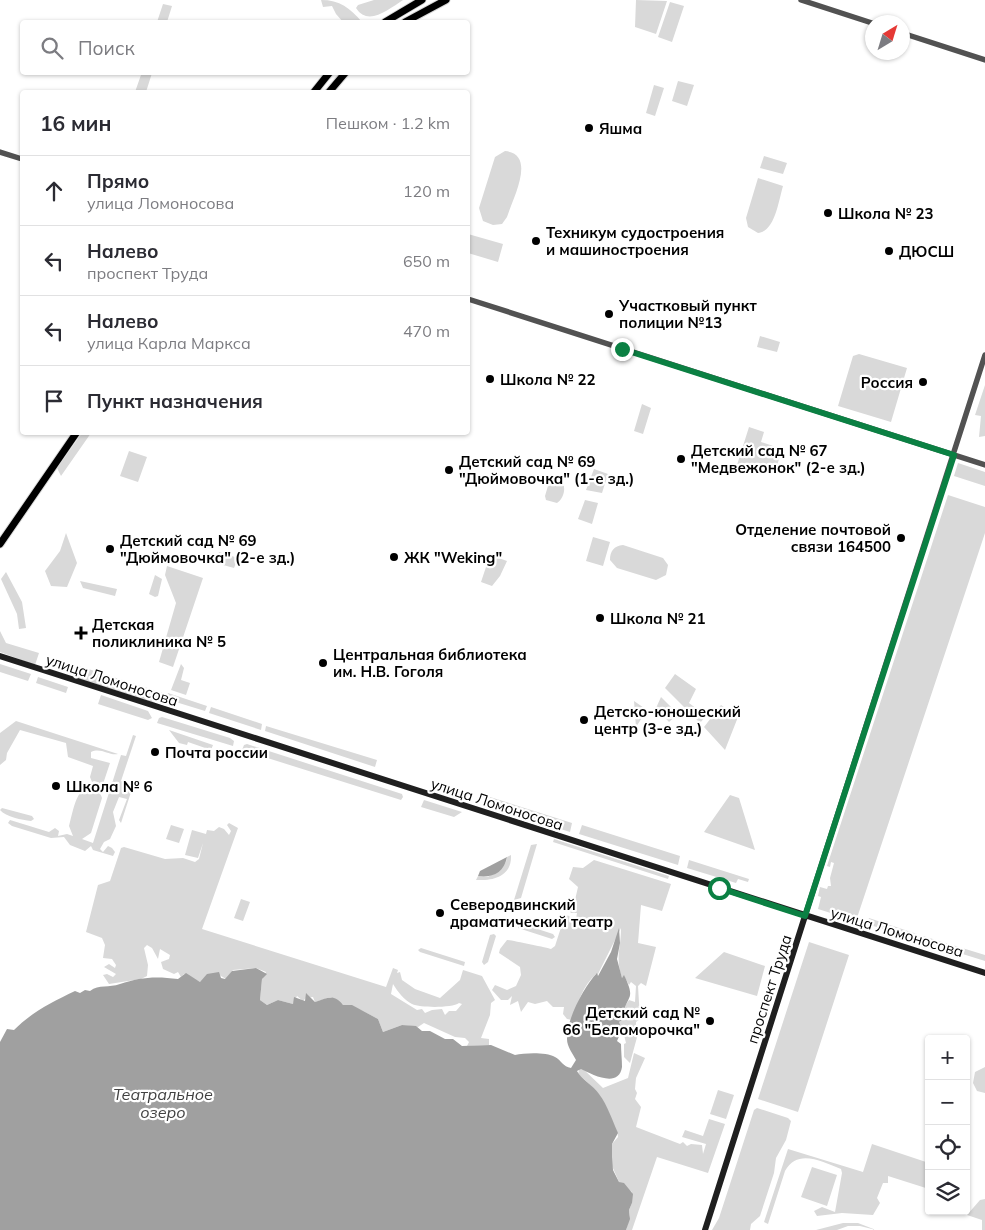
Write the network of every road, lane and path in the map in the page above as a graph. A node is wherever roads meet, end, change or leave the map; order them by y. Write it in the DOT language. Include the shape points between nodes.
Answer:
graph roads {
  1 [pos="422,0"];
  2 [pos="446,0"];
  3 [pos="801,0"];
  4 [pos="387,20"];
  5 [pos="409,20"];
  6 [pos="865,21"];
  7 [pos="910,36"];
  8 [pos="985,60"];
  9 [pos="328,75"];
  10 [pos="343,75"];
  11 [pos="316,90"];
  12 [pos="331,90"];
  13 [pos="0,152"];
  14 [pos="20,158"];
  15 [pos="470,300"];
  16 [pos="985,355"];
  17 [pos="75,435"];
  18 [pos="954,455"];
  19 [pos="985,465"];
  20 [pos="0,544"];
  21 [pos="1,658"];
  22 [pos="805,916"];
  23 [pos="985,973"];
  24 [pos="705,1230"];
  1 -- 4 [label="main road"];
  2 -- 5 [label="main road"];
  3 -- 6 [label="street"];
  7 -- 8 [label="street"];
  9 -- 11 [label="main road"];
  10 -- 12 [label="main road"];
  13 -- 14 [label="street"];
  15 -- 18 [label="street"];
  16 -- 18 [label="street, проспект Труда"];
  17 -- 20 [label="main road"];
  18 -- 19 [label="street"];
  18 -- 22 [label="street, проспект Труда"];
  21 -- 22 [label="main road, улица Ломоносова"];
  22 -- 23 [label="main road, улица Ломоносова"];
  22 -- 24 [label="main road, проспект Труда"];
}
